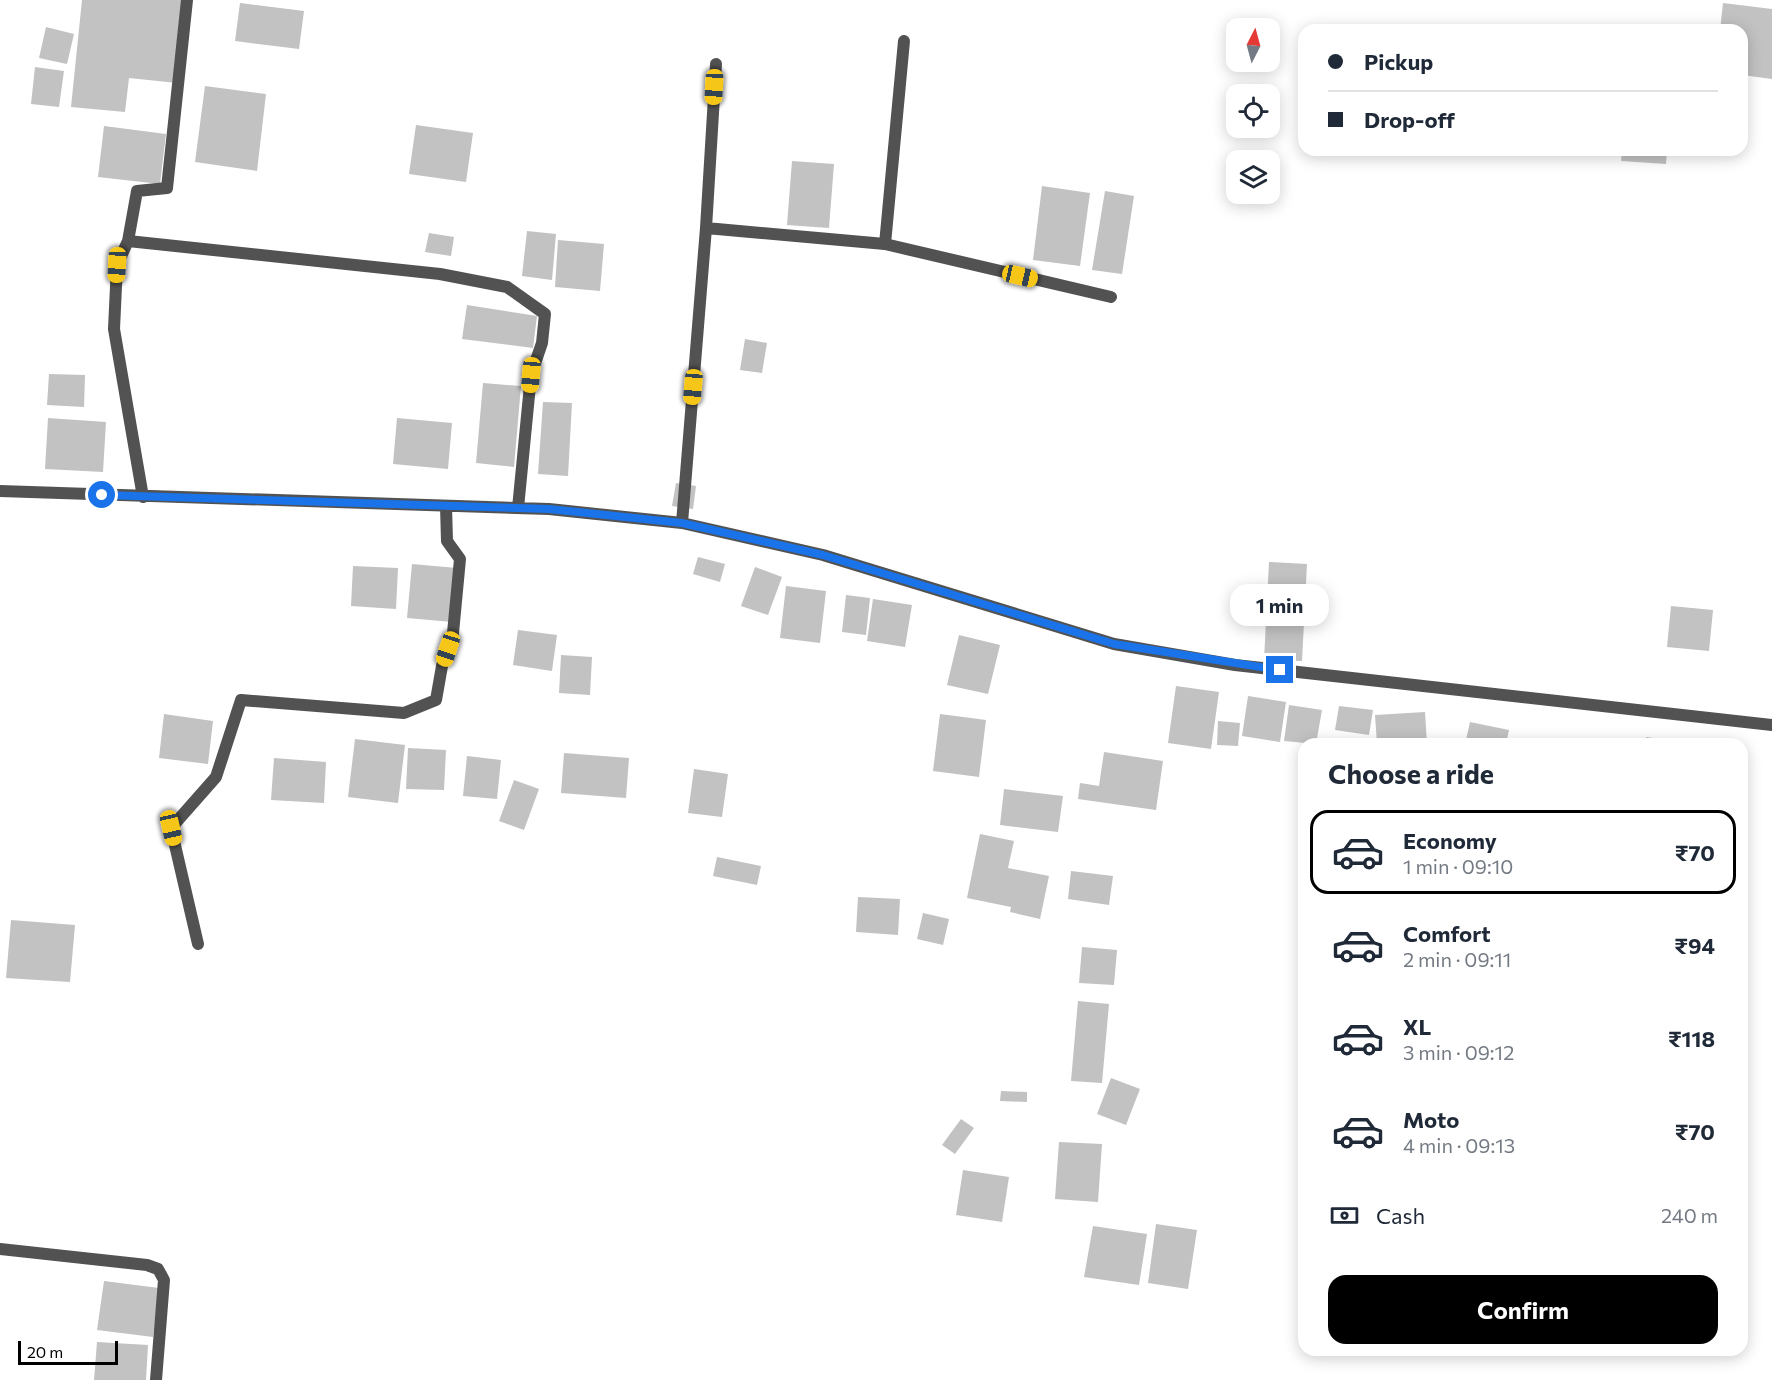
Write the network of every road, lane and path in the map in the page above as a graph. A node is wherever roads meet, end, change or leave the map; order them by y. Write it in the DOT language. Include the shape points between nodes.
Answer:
graph roads {
  1 [pos="187,0"];
  2 [pos="904,41"];
  3 [pos="716,64"];
  4 [pos="706,228"];
  5 [pos="128,241"];
  6 [pos="885,244"];
  7 [pos="1111,297"];
  8 [pos="0,491"];
  9 [pos="142,497"];
  10 [pos="446,506"];
  11 [pos="518,508"];
  12 [pos="682,523"];
  13 [pos="1772,725"];
  14 [pos="198,944"];
  15 [pos="0,1249"];
  16 [pos="156,1380"];
  1 -- 5 [label="street" via="167,188 137,191"];
  2 -- 6 [label="street"];
  3 -- 4 [label="street"];
  4 -- 6 [label="street"];
  4 -- 12 [label="street"];
  5 -- 9 [label="street" via="117,265 114,329"];
  5 -- 11 [label="street" via="440,274 507,287 545,314 542,343 531,375"];
  6 -- 7 [label="street"];
  8 -- 9 [label="street"];
  9 -- 10 [label="street"];
  10 -- 11 [label="street"];
  10 -- 14 [label="street" via="447,541 460,559 453,633 436,700 404,713 241,700 216,777 171,828"];
  11 -- 12 [label="street"];
  12 -- 13 [label="street" via="823,555 1114,644 1235,665"];
  15 -- 16 [label="street" via="147,1264 158,1269 164,1280"];
}
